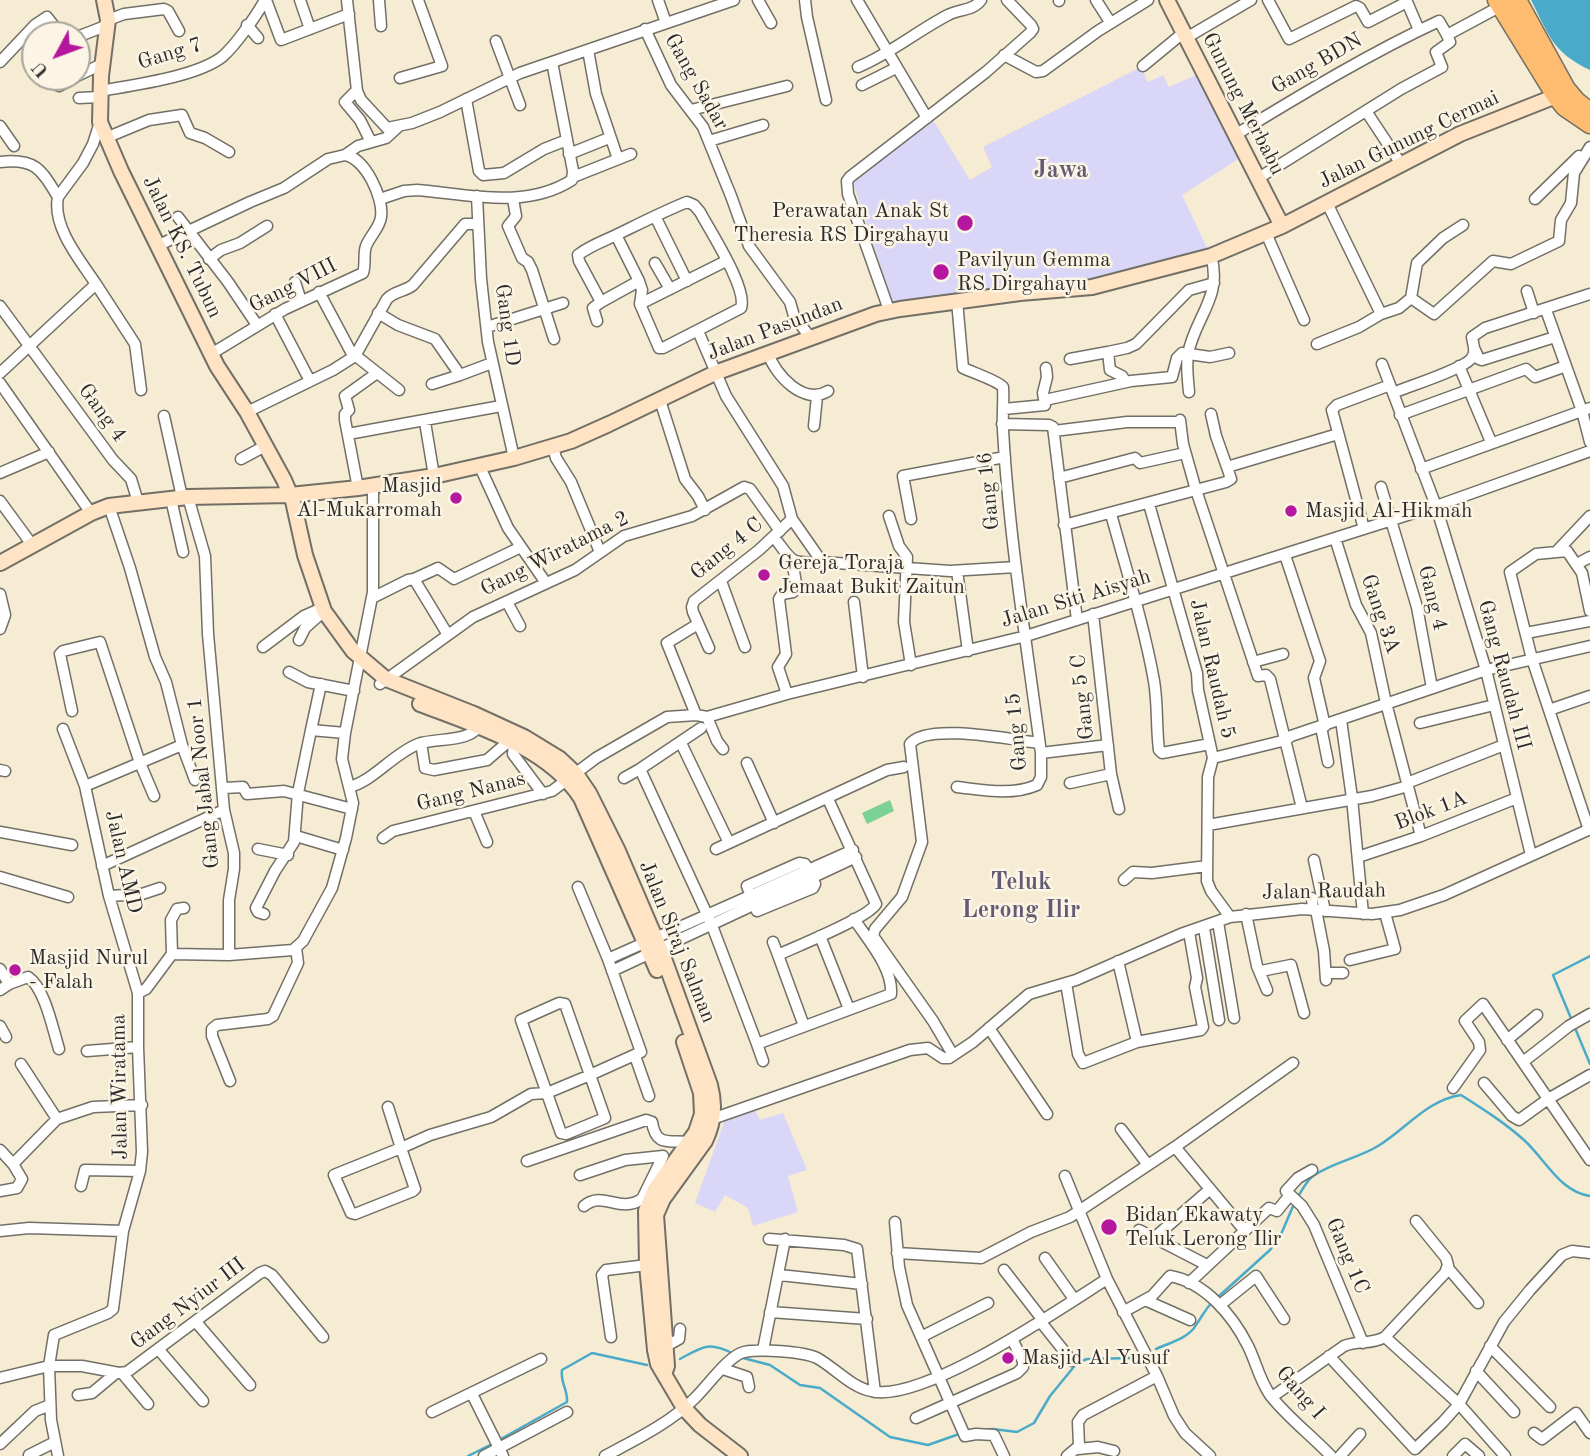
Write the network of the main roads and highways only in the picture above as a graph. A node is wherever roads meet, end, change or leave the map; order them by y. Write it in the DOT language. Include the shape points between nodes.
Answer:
graph roads {
  1 [pos="1505,2"];
  2 [pos="1561,93"];
  3 [pos="1590,111"];
  4 [pos="1590,124"];
  1 -- 2 [label="highway"];
  2 -- 3 [label="highway"];
  2 -- 4 [label="highway" via="1565,107"];
}
